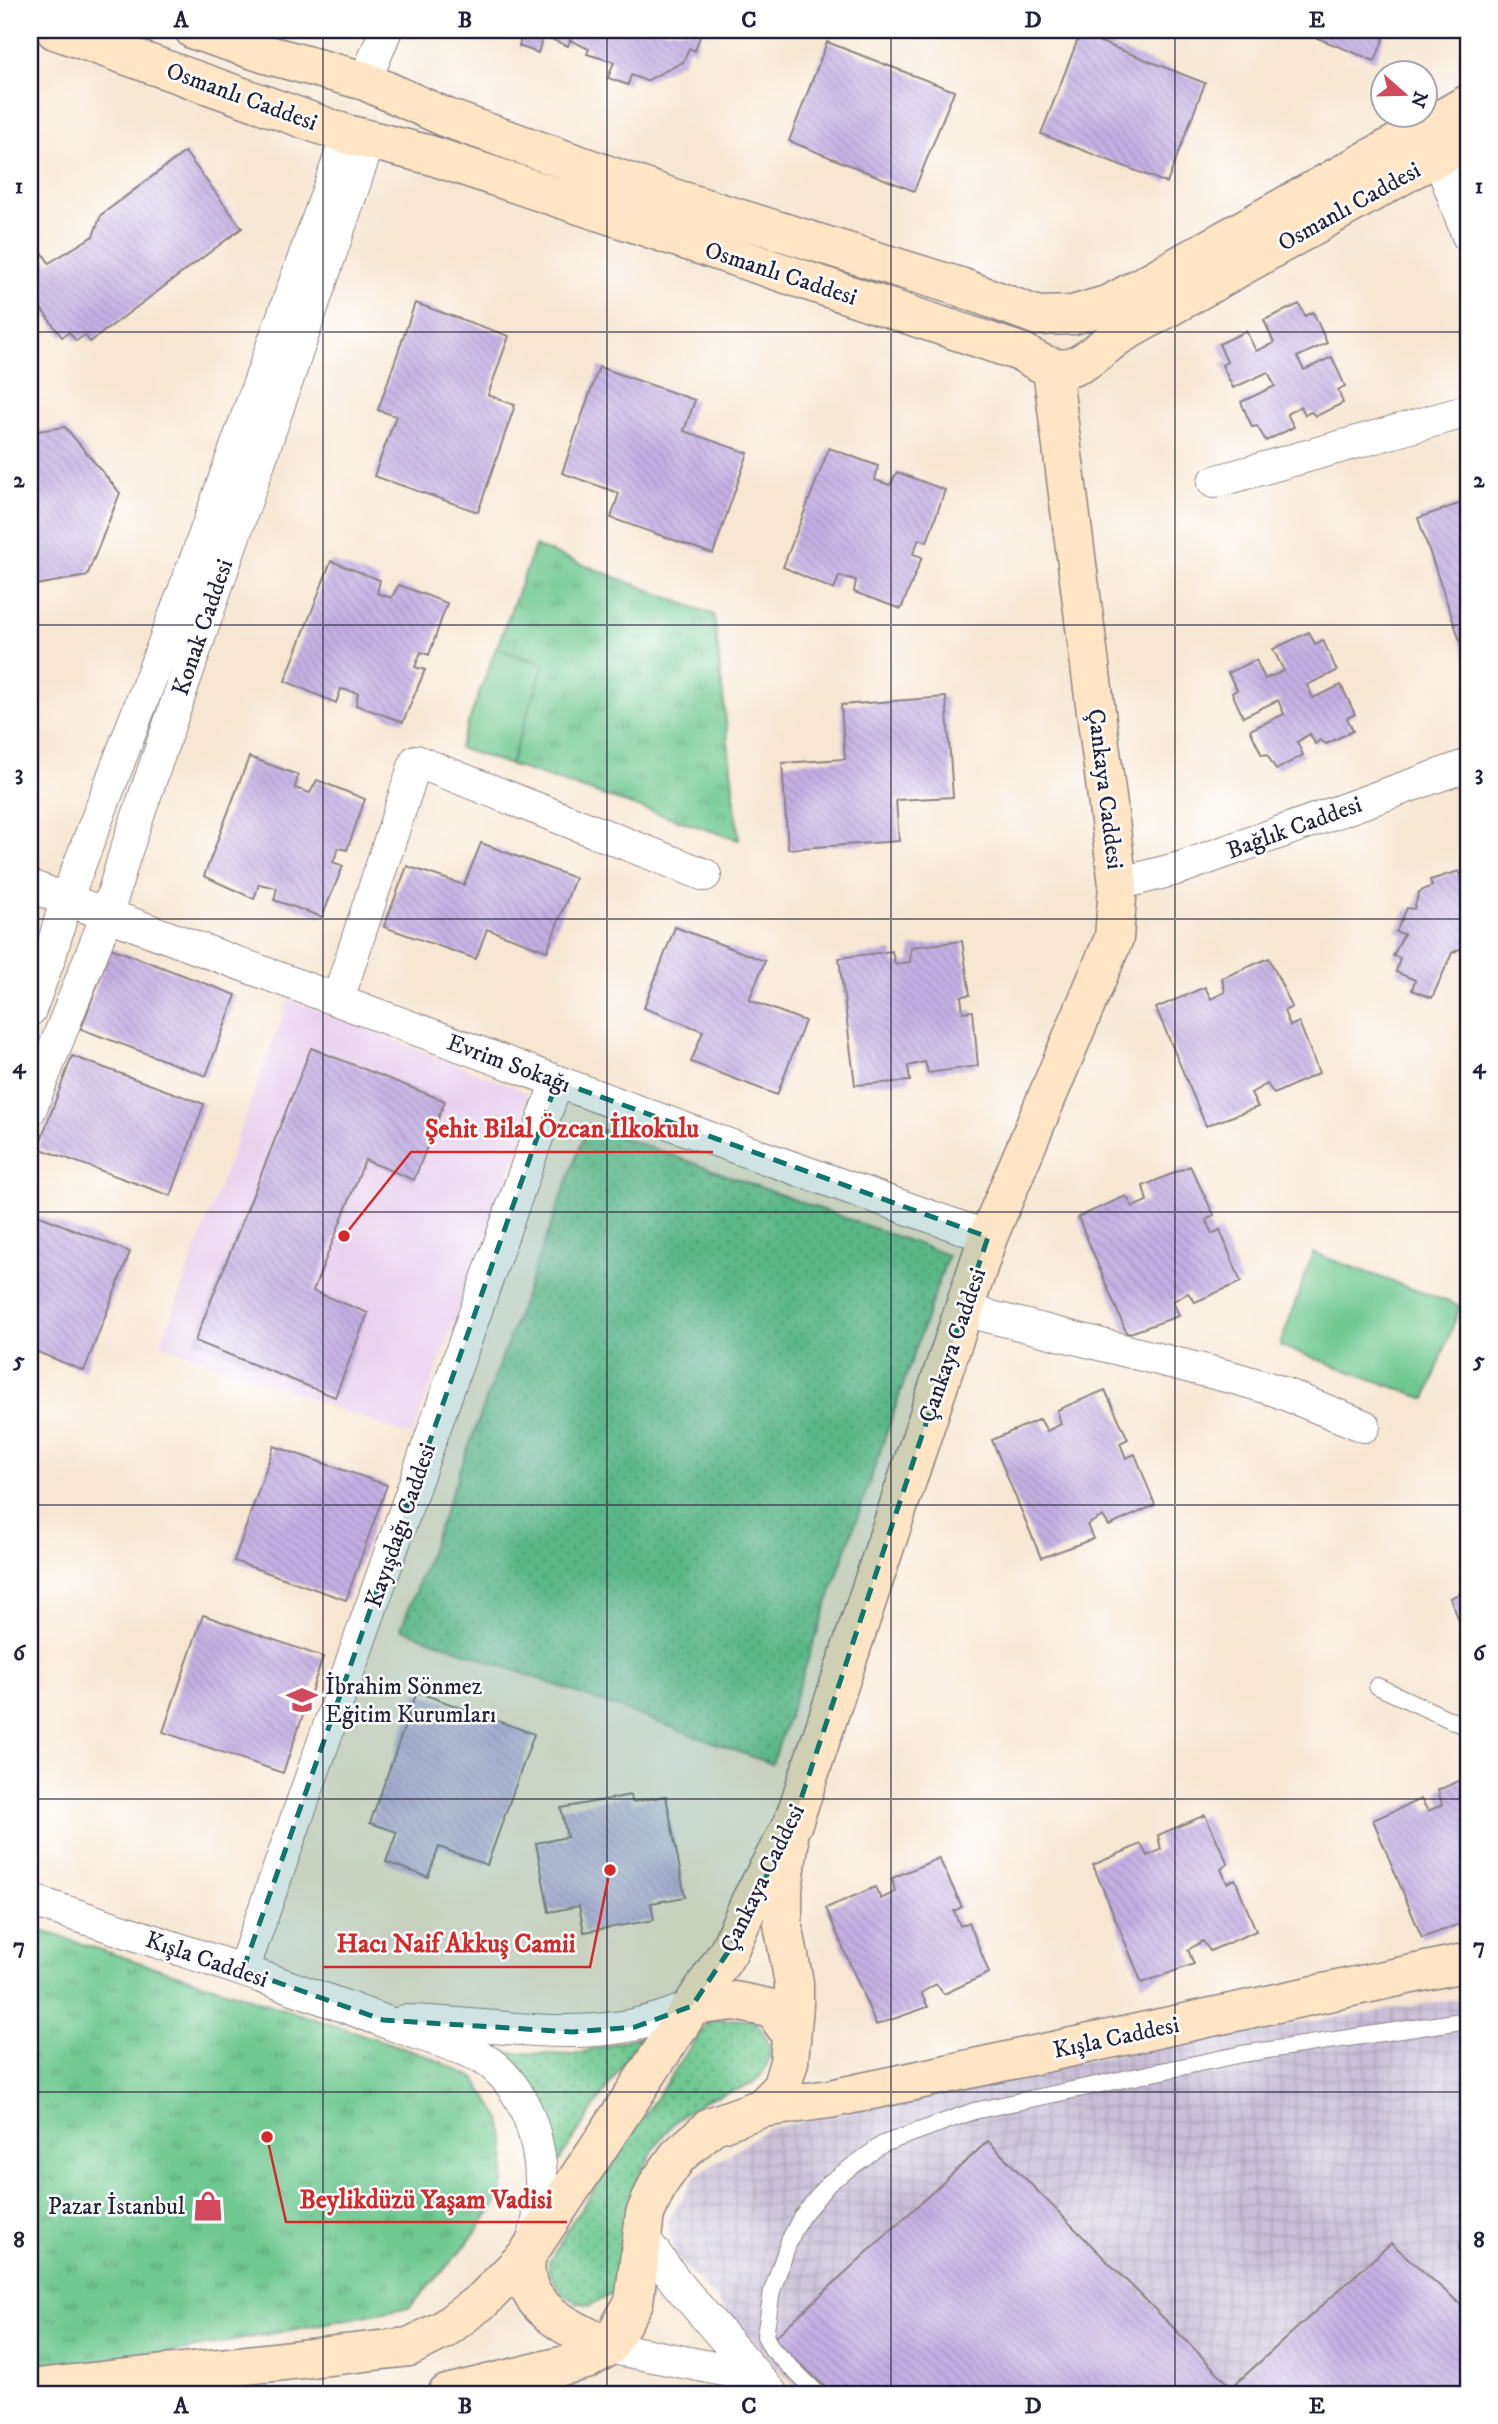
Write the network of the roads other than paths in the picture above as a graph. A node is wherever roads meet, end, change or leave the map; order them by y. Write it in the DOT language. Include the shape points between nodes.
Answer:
graph roads {
  1 [pos="55,30"];
  2 [pos="194,30"];
  3 [pos="386,30"];
  4 [pos="365,82"];
  5 [pos="1468,104"];
  6 [pos="357,137"];
  7 [pos="1454,151"];
  8 [pos="1468,236"];
  9 [pos="1061,316"];
  10 [pos="1088,359"];
  11 [pos="1045,366"];
  12 [pos="1468,411"];
  13 [pos="1214,482"];
  14 [pos="1468,765"];
  15 [pos="705,875"];
  16 [pos="1118,884"];
  17 [pos="30,886"];
  18 [pos="66,900"];
  19 [pos="107,915"];
  20 [pos="338,999"];
  21 [pos="30,1010"];
  22 [pos="557,1081"];
  23 [pos="30,1110"];
  24 [pos="989,1237"];
  25 [pos="963,1310"];
  26 [pos="1364,1426"];
  27 [pos="1377,1686"];
  28 [pos="1468,1728"];
  29 [pos="793,1823"];
  30 [pos="30,1900"];
  31 [pos="1468,1962"];
  32 [pos="243,1970"];
  33 [pos="692,2006"];
  34 [pos="383,2020"];
  35 [pos="1468,2020"];
  36 [pos="791,2035"];
  37 [pos="762,2108"];
  38 [pos="642,2236"];
  39 [pos="527,2255"];
  40 [pos="608,2347"];
  41 [pos="30,2389"];
  42 [pos="447,2394"];
  43 [pos="770,2394"];
  44 [pos="818,2394"];
  1 -- 6 [label="main road, Osmanlı Caddesi"];
  2 -- 4 [label="main road, Osmanlı Caddesi"];
  3 -- 4 [label="street"];
  4 -- 6 [label="main road" via="386,120"];
  4 -- 6 [label="main road" via="331,90 327,104"];
  4 -- 9 [label="main road, Osmanlı Caddesi" via="447,118 673,198 960,287 1038,316"];
  5 -- 9 [label="main road, Osmanlı Caddesi" via="1110,304"];
  6 -- 11 [label="main road, Osmanlı Caddesi" via="430,155 1023,354"];
  6 -- 18 [label="street, Konak Caddesi" via="338,163 197,557"];
  6 -- 19 [label="street, Konak Caddesi"];
  7 -- 8 [label="street"];
  7 -- 10 [label="main road, Osmanlı Caddesi" via="1415,168 1130,330"];
  9 -- 10 [label="main road" via="1090,336"];
  9 -- 11 [label="main road" via="1039,327 1033,345"];
  10 -- 11 [label="main road, Osmanlı Caddesi" via="1068,370"];
  11 -- 16 [label="main road, Çankaya Caddesi"];
  12 -- 13 [label="street"];
  14 -- 16 [label="street, Bağlık Caddesi" via="1180,868"];
  15 -- 20 [label="street" via="416,761"];
  16 -- 24 [label="main road, Çankaya Caddesi" via="1114,938"];
  17 -- 18 [label="street, Evrim Sokağı"];
  18 -- 19 [label="street, Evrim Sokağı"];
  18 -- 21 [label="street, Konak Caddesi"];
  19 -- 20 [label="street, Evrim Sokağı"];
  19 -- 23 [label="street, Konak Caddesi"];
  20 -- 22 [label="street, Evrim Sokağı"];
  22 -- 24 [label="street, Evrim Sokağı"];
  22 -- 32 [label="street, Kayışdağı Caddesi"];
  24 -- 25 [label="main road, Çankaya Caddesi"];
  25 -- 26 [label="street" via="1250,1383"];
  25 -- 29 [label="main road, Çankaya Caddesi"];
  27 -- 28 [label="lane"];
  29 -- 33 [label="main road, Çankaya Caddesi" via="728,1952"];
  29 -- 36 [label="main road" via="783,1890 783,1924 794,1983"];
  30 -- 32 [label="street, Kışla Caddesi"];
  31 -- 37 [label="main road, Kışla Caddesi" via="830,2099"];
  32 -- 34 [label="street, Kışla Caddesi"];
  33 -- 34 [label="street" via="635,2027 573,2032"];
  33 -- 36 [label="main road" via="735,2001 774,2010"];
  33 -- 39 [label="main road, Çankaya Caddesi"];
  34 -- 39 [label="street, Kışla Caddesi" via="494,2066 515,2091 526,2110 537,2149 541,2184 539,2221"];
  35 -- 44 [label="lane" via="1242,2053 974,2111 883,2144 829,2183 801,2217 772,2291 765,2336 772,2349"];
  36 -- 37 [label="main road" via="781,2089"];
  37 -- 38 [label="main road, Kışla Caddesi" via="712,2126 678,2156 658,2184 645,2214"];
  38 -- 40 [label="main road, Kışla Caddesi" via="634,2302"];
  38 -- 43 [label="street"];
  39 -- 40 [label="main road" via="528,2287 539,2306"];
  39 -- 41 [label="main road, Çankaya Caddesi" via="484,2299 443,2330 409,2347"];
  40 -- 42 [label="main road" via="586,2360"];
  40 -- 43 [label="street" via="734,2372"];
}
